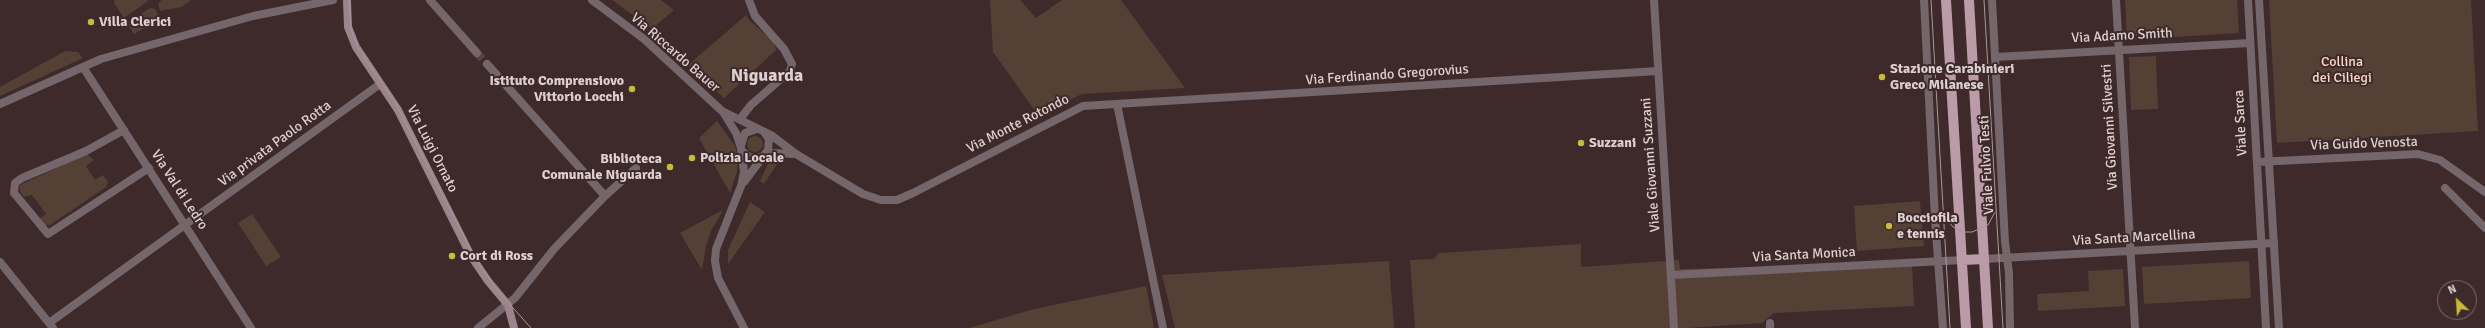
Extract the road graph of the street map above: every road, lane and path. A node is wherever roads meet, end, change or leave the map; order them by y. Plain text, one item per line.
1 (333, 0) edge
2 (347, 0) edge
3 (430, 0) edge
4 (592, 0) edge
5 (749, 0) edge
6 (1654, 0) edge
7 (1924, 0) edge
8 (1946, 0) edge
9 (1969, 0) edge
10 (1992, 0) edge
11 (2116, 0) edge
12 (2248, 0) edge
13 (2259, 0) edge
14 (2250, 42) junction
15 (2119, 50) junction
16 (477, 53) tunnel mouth
17 (1996, 57) junction
18 (487, 64) tunnel mouth
19 (83, 67) junction
20 (1658, 71) junction
21 (380, 84) junction
22 (0, 104) edge
23 (1117, 104) junction
24 (722, 111) junction
25 (740, 120) junction
26 (124, 130) junction
27 (761, 131) junction
28 (741, 147) junction
29 (796, 154) junction
30 (763, 156) junction
31 (2269, 161) junction
32 (2256, 162) junction
33 (149, 168) junction
34 (636, 168) dead end
35 (741, 186) junction
36 (2446, 188) dead end
37 (2485, 192) edge
38 (605, 196) junction
39 (185, 224) junction
40 (2485, 228) edge
41 (2274, 243) junction
42 (2261, 244) junction
43 (2130, 252) junction
44 (2007, 258) junction
45 (1984, 259) junction
46 (1963, 260) junction
47 (0, 262) edge
48 (1938, 262) junction
49 (1671, 275) junction
50 (508, 305) junction
51 (51, 326) edge
52 (252, 328) edge
53 (478, 328) edge
54 (514, 328) edge
55 (744, 328) edge
56 (1163, 328) edge
57 (1674, 328) edge
58 (1943, 328) edge
59 (1966, 328) edge
60 (1988, 328) edge
61 (2010, 328) edge
62 (2135, 328) edge
63 (2266, 328) edge
64 (2279, 328) edge

1 - 19 street
2 - 21 main road, Via Luigi Ornato
3 - 16 street
4 - 24 street, Via Riccardo Bauer
5 - 25 street
6 - 20 street, Viale Giovanni Suzzani
7 - 48 street
8 - 46 main road
9 - 45 main road, Viale Fulvio Testi
10 - 17 street, Viale Fulvio Testi
11 - 15 street, Via Giovanni Silvestri
12 - 14 street, Viale Sarca
13 - 31 street, Viale Sarca
14 - 15 street, Via Adamo Smith
14 - 32 street, Viale Sarca
15 - 17 street, Via Adamo Smith
15 - 43 street, Via Giovanni Silvestri
17 - 44 street, Viale Fulvio Testi
18 - 38 street
19 - 22 street
19 - 26 street, Via Val di Ledro
20 - 23 street, Via Ferdinando Gregorovius
20 - 49 street, Viale Giovanni Suzzani
21 - 39 street, Via privata Paolo Rotta
21 - 50 main road, Via Luigi Ornato
23 - 29 street, Via Monte Rotondo
23 - 56 street
24 - 25 street, Via Monte Rotondo
24 - 28 street
25 - 27 street, Via Monte Rotondo
26 - 33 street, Via Val di Ledro
26 - 33 street
27 - 28 street
27 - 29 street, Via Monte Rotondo
27 - 30 street
28 - 30 street, Via Monte Rotondo
28 - 35 street
29 - 30 street, Via Monte Rotondo
30 - 35 street
31 - 32 street, Via Guido Venosta
31 - 37 street, Via Guido Venosta
31 - 41 street, Viale Sarca
32 - 42 street, Viale Sarca
33 - 39 street, Via Val di Ledro
34 - 38 street
35 - 55 street
36 - 40 street
38 - 50 street
39 - 51 street, Via privata Paolo Rotta
39 - 52 street, Via Val di Ledro
41 - 42 street
41 - 64 street, Viale Sarca
42 - 43 street, Via Santa Marcellina
42 - 63 street, Viale Sarca
43 - 44 street, Via Santa Marcellina
43 - 62 street, Via Giovanni Silvestri
44 - 45 street, Via Santa Marcellina
44 - 61 street, Viale Fulvio Testi
45 - 46 main road
45 - 60 main road, Viale Fulvio Testi
46 - 48 street, Via Santa Monica
46 - 59 main road
47 - 51 street
48 - 49 street, Via Santa Monica
48 - 58 street
49 - 57 street, Viale Giovanni Suzzani
50 - 53 street
50 - 54 main road

